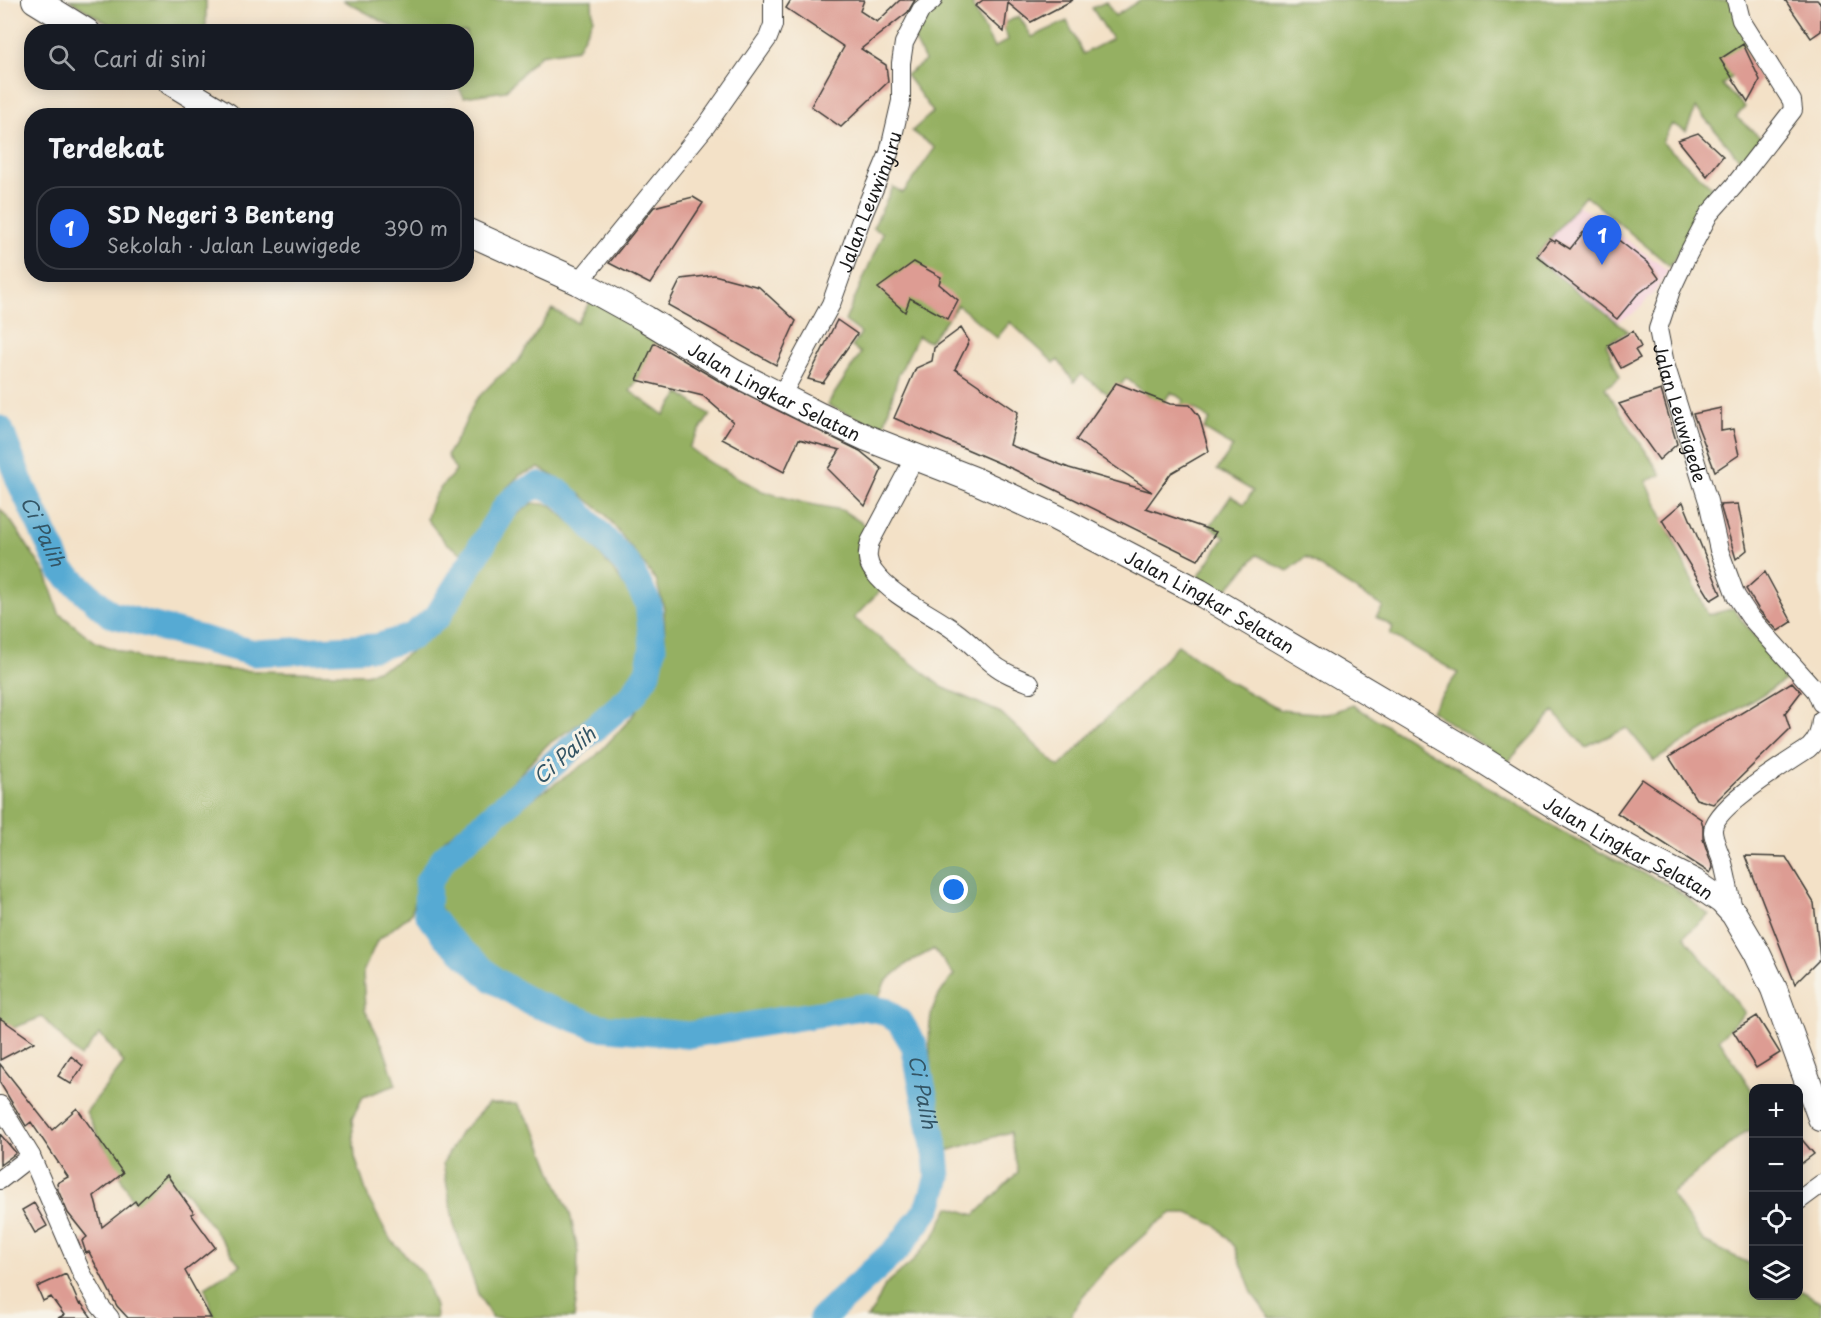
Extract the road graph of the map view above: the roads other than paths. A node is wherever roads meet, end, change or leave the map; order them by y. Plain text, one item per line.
1 (35, 0) edge
2 (773, 0) edge
3 (933, 0) edge
4 (1736, 0) edge
5 (74, 24) edge
6 (184, 90) edge
7 (214, 108) edge
8 (474, 235) edge
9 (579, 282) junction
10 (781, 396) junction
11 (915, 457) junction
12 (1030, 683) dead end
13 (1821, 702) edge
14 (1821, 720) edge
15 (1734, 914) junction
16 (0, 1105) edge
17 (1821, 1118) edge
18 (31, 1156) junction
19 (0, 1180) edge
20 (1821, 1184) edge
21 (1803, 1197) edge
22 (110, 1318) edge

1 - 5 street
2 - 9 street
3 - 10 street, Jalan Leuwinyiru
4 - 13 street, Jalan Leuwigede
6 - 7 street
8 - 9 street, Jalan Lingkar Selatan
9 - 10 street, Jalan Lingkar Selatan
10 - 11 street, Jalan Lingkar Selatan
11 - 12 street
11 - 15 street, Jalan Lingkar Selatan
14 - 15 street
15 - 17 street, Jalan Lingkar Selatan
16 - 18 street
18 - 19 street
18 - 22 street
20 - 21 street

